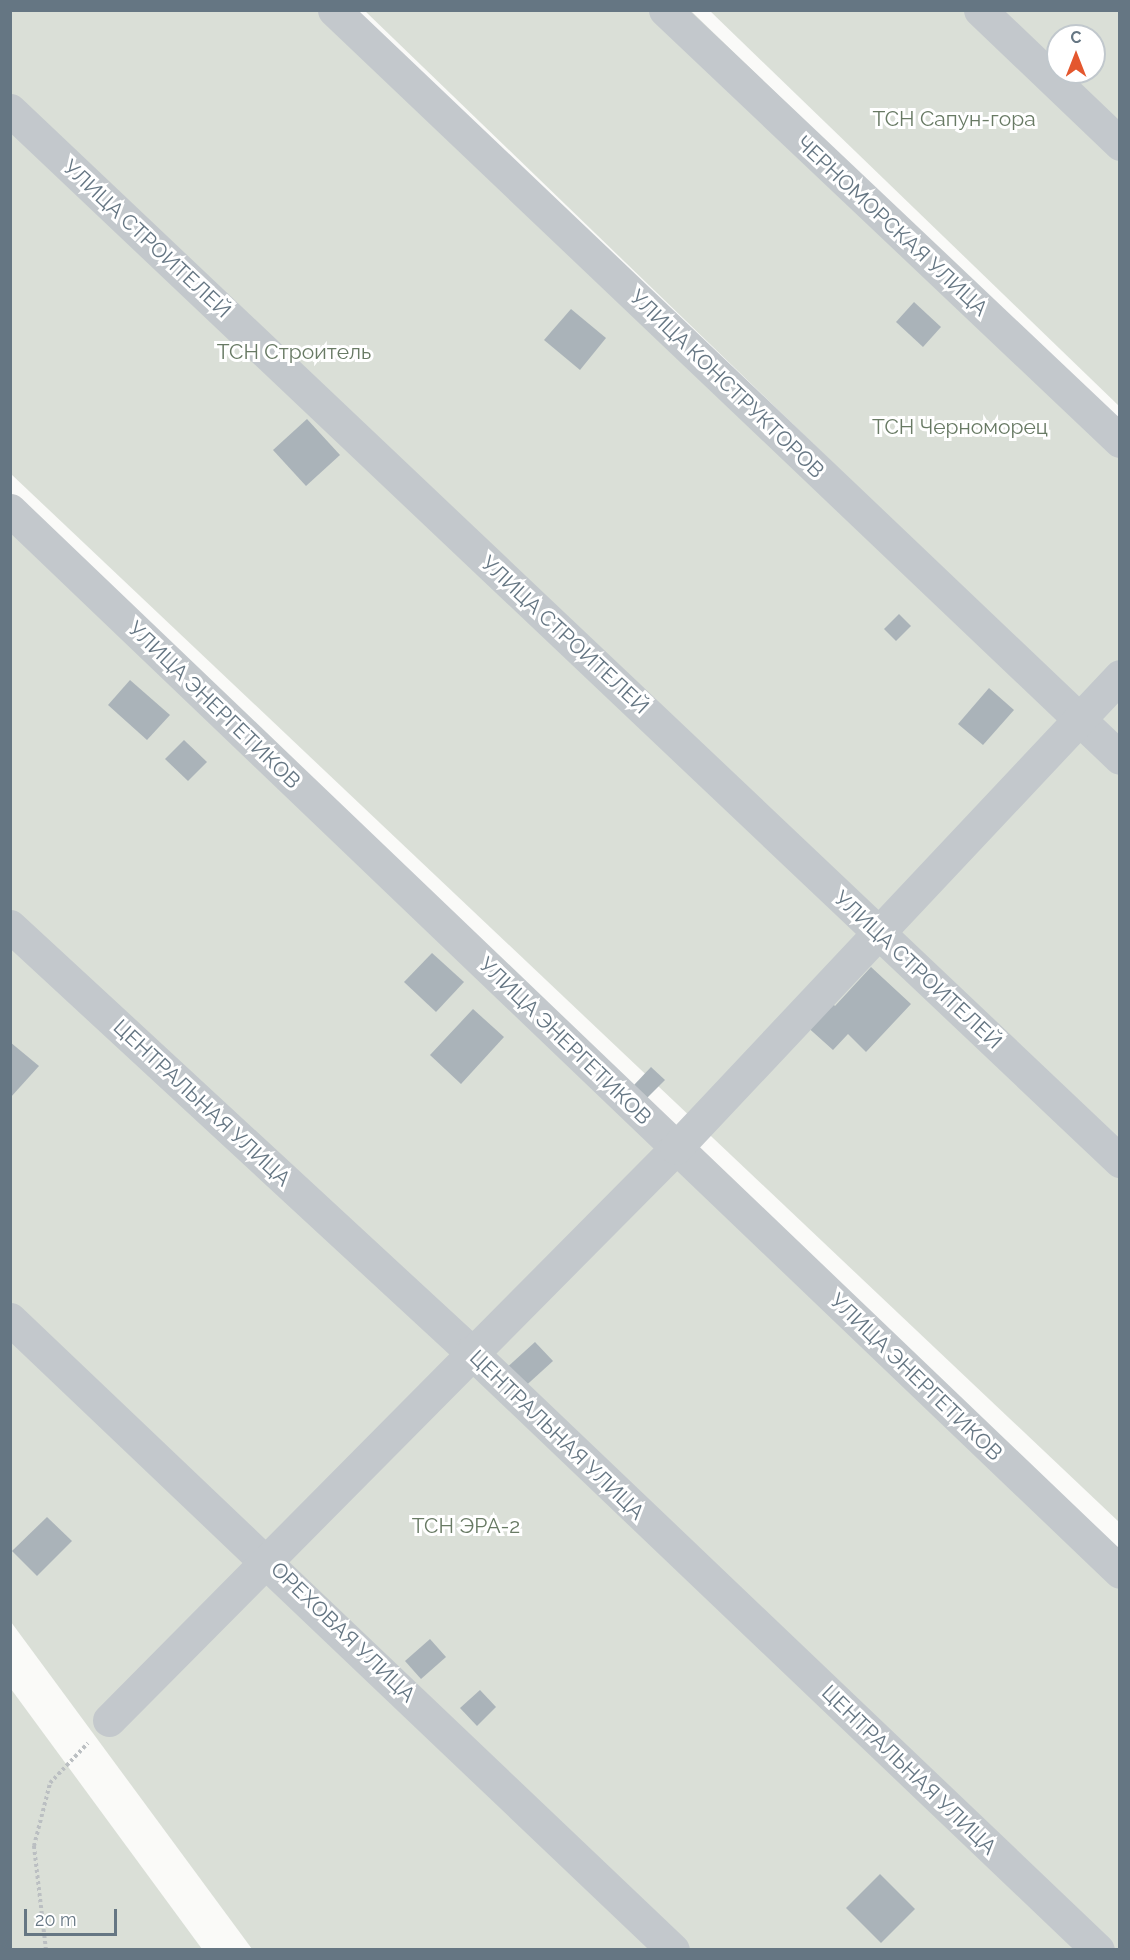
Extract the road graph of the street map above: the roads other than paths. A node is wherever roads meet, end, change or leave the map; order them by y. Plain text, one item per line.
1 (334, 10) edge
2 (666, 10) edge
3 (980, 10) edge
4 (10, 110) edge
5 (1119, 144) edge
6 (1119, 441) edge
7 (10, 510) edge
8 (1119, 676) edge
9 (1080, 719) junction
10 (1119, 758) edge
11 (10, 926) edge
12 (878, 932) junction
13 (676, 1148) junction
14 (1119, 1161) edge
15 (10, 1319) edge
16 (471, 1352) junction
17 (270, 1562) junction
18 (1119, 1572) edge
19 (109, 1720) road end
20 (673, 1950) edge
21 (1098, 1950) edge

1 - 9 lane, УЛИЦА КОНСТРУКТОРОВ
2 - 6 lane, ЧЕРНОМОРСКАЯ УЛИЦА
3 - 5 lane
4 - 12 lane, УЛИЦА СТРОИТЕЛЕЙ
7 - 13 lane, УЛИЦА ЭНЕРГЕТИКОВ
8 - 9 lane
9 - 10 lane, УЛИЦА КОНСТРУКТОРОВ
9 - 12 lane
11 - 16 lane, ЦЕНТРАЛЬНАЯ УЛИЦА
12 - 13 lane
12 - 14 lane, УЛИЦА СТРОИТЕЛЕЙ
13 - 16 lane
13 - 18 lane, УЛИЦА ЭНЕРГЕТИКОВ
15 - 17 lane, ОРЕХОВАЯ УЛИЦА
16 - 17 lane
16 - 21 lane, ЦЕНТРАЛЬНАЯ УЛИЦА
17 - 19 lane
17 - 20 lane, ОРЕХОВАЯ УЛИЦА

